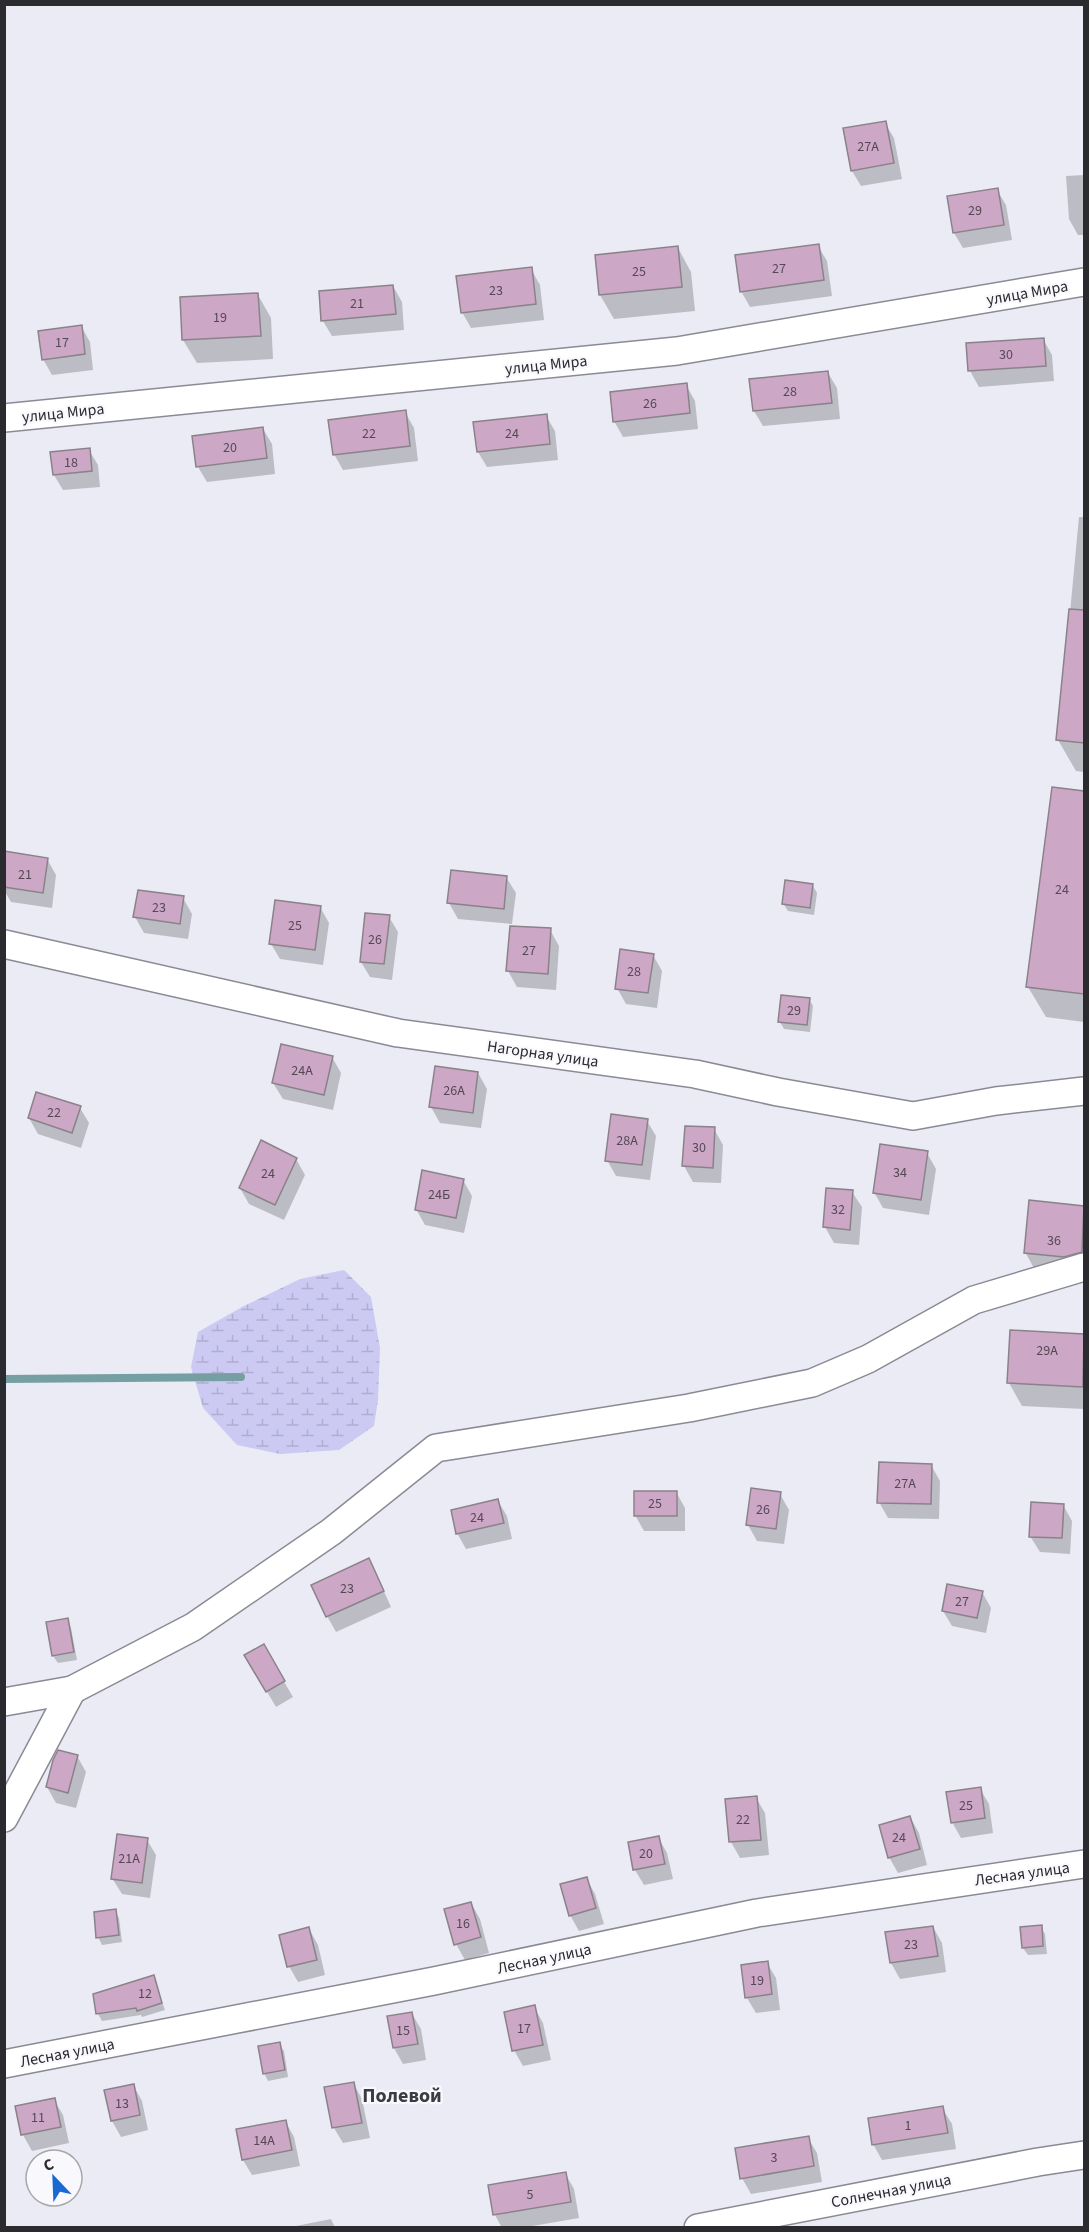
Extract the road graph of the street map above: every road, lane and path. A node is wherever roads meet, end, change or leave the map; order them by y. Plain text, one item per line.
1 (1084, 282) edge
2 (4, 418) edge
3 (4, 944) edge
4 (1084, 1090) edge
5 (1084, 1267) edge
6 (72, 1690) junction
7 (4, 1702) edge
8 (4, 1818) edge
9 (1084, 1864) edge
10 (4, 2064) edge
11 (1084, 2155) edge
12 (698, 2228) edge

1 - 2 street, улица Мира
3 - 4 street, Нагорная улица
5 - 6 street
6 - 7 street
6 - 8 street
9 - 10 street, Лесная улица
11 - 12 street, Солнечная улица

